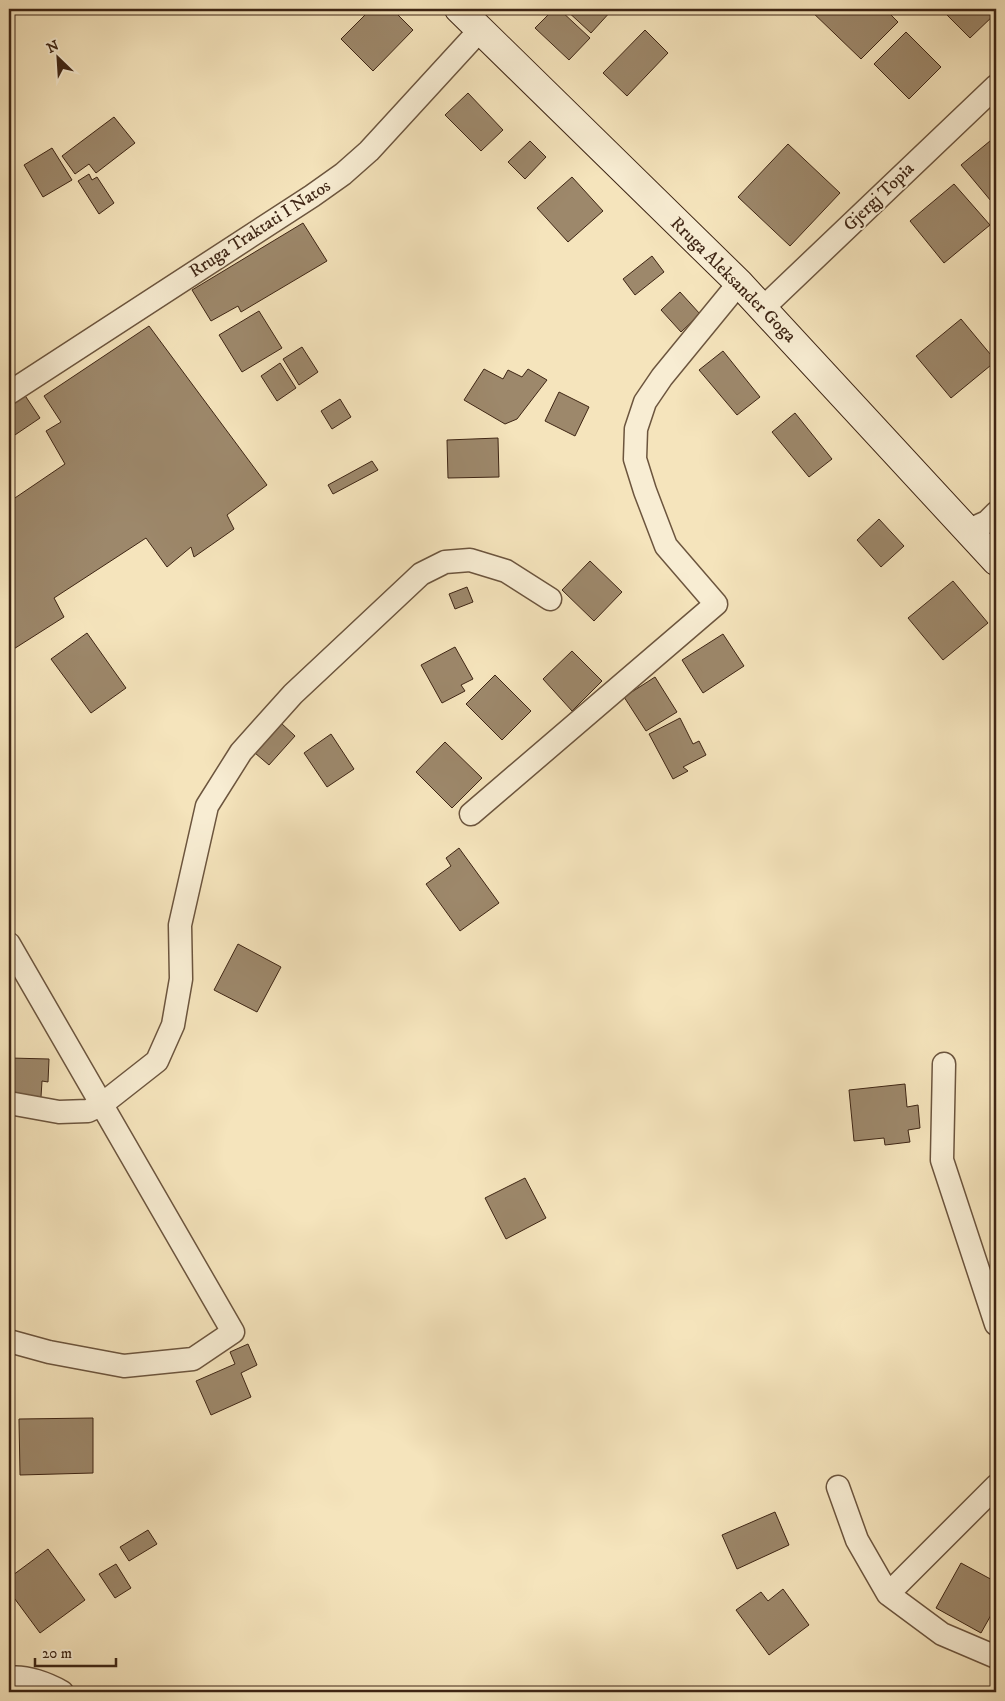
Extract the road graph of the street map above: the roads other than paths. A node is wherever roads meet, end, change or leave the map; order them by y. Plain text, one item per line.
1 (458, 9) edge
2 (480, 30) junction
3 (996, 86) edge
4 (739, 283) junction
5 (763, 308) junction
6 (9, 393) edge
7 (996, 513) edge
8 (969, 530) junction
9 (996, 561) edge
10 (550, 599) dead end
11 (471, 814) dead end
12 (9, 944) edge
13 (944, 1064) dead end
14 (9, 1103) edge
15 (101, 1105) junction
16 (996, 1324) edge
17 (9, 1341) edge
18 (996, 1486) edge
19 (838, 1487) dead end
20 (888, 1594) junction
21 (996, 1658) edge
22 (9, 1678) edge
23 (62, 1692) edge

1 - 2 main road, Rruga Aleksander Goga
2 - 4 main road, Rruga Aleksander Goga
2 - 6 street, Rruga Traktati I Natos
3 - 5 street, Gjergj Topia
4 - 5 main road, Rruga Aleksander Goga
4 - 11 street
5 - 8 main road, Rruga Aleksander Goga
7 - 8 street
8 - 9 main road, Rruga Aleksander Goga
10 - 15 street
12 - 15 street
13 - 16 street
14 - 15 street
15 - 17 street
18 - 20 street
19 - 20 street
20 - 21 street
22 - 23 street

